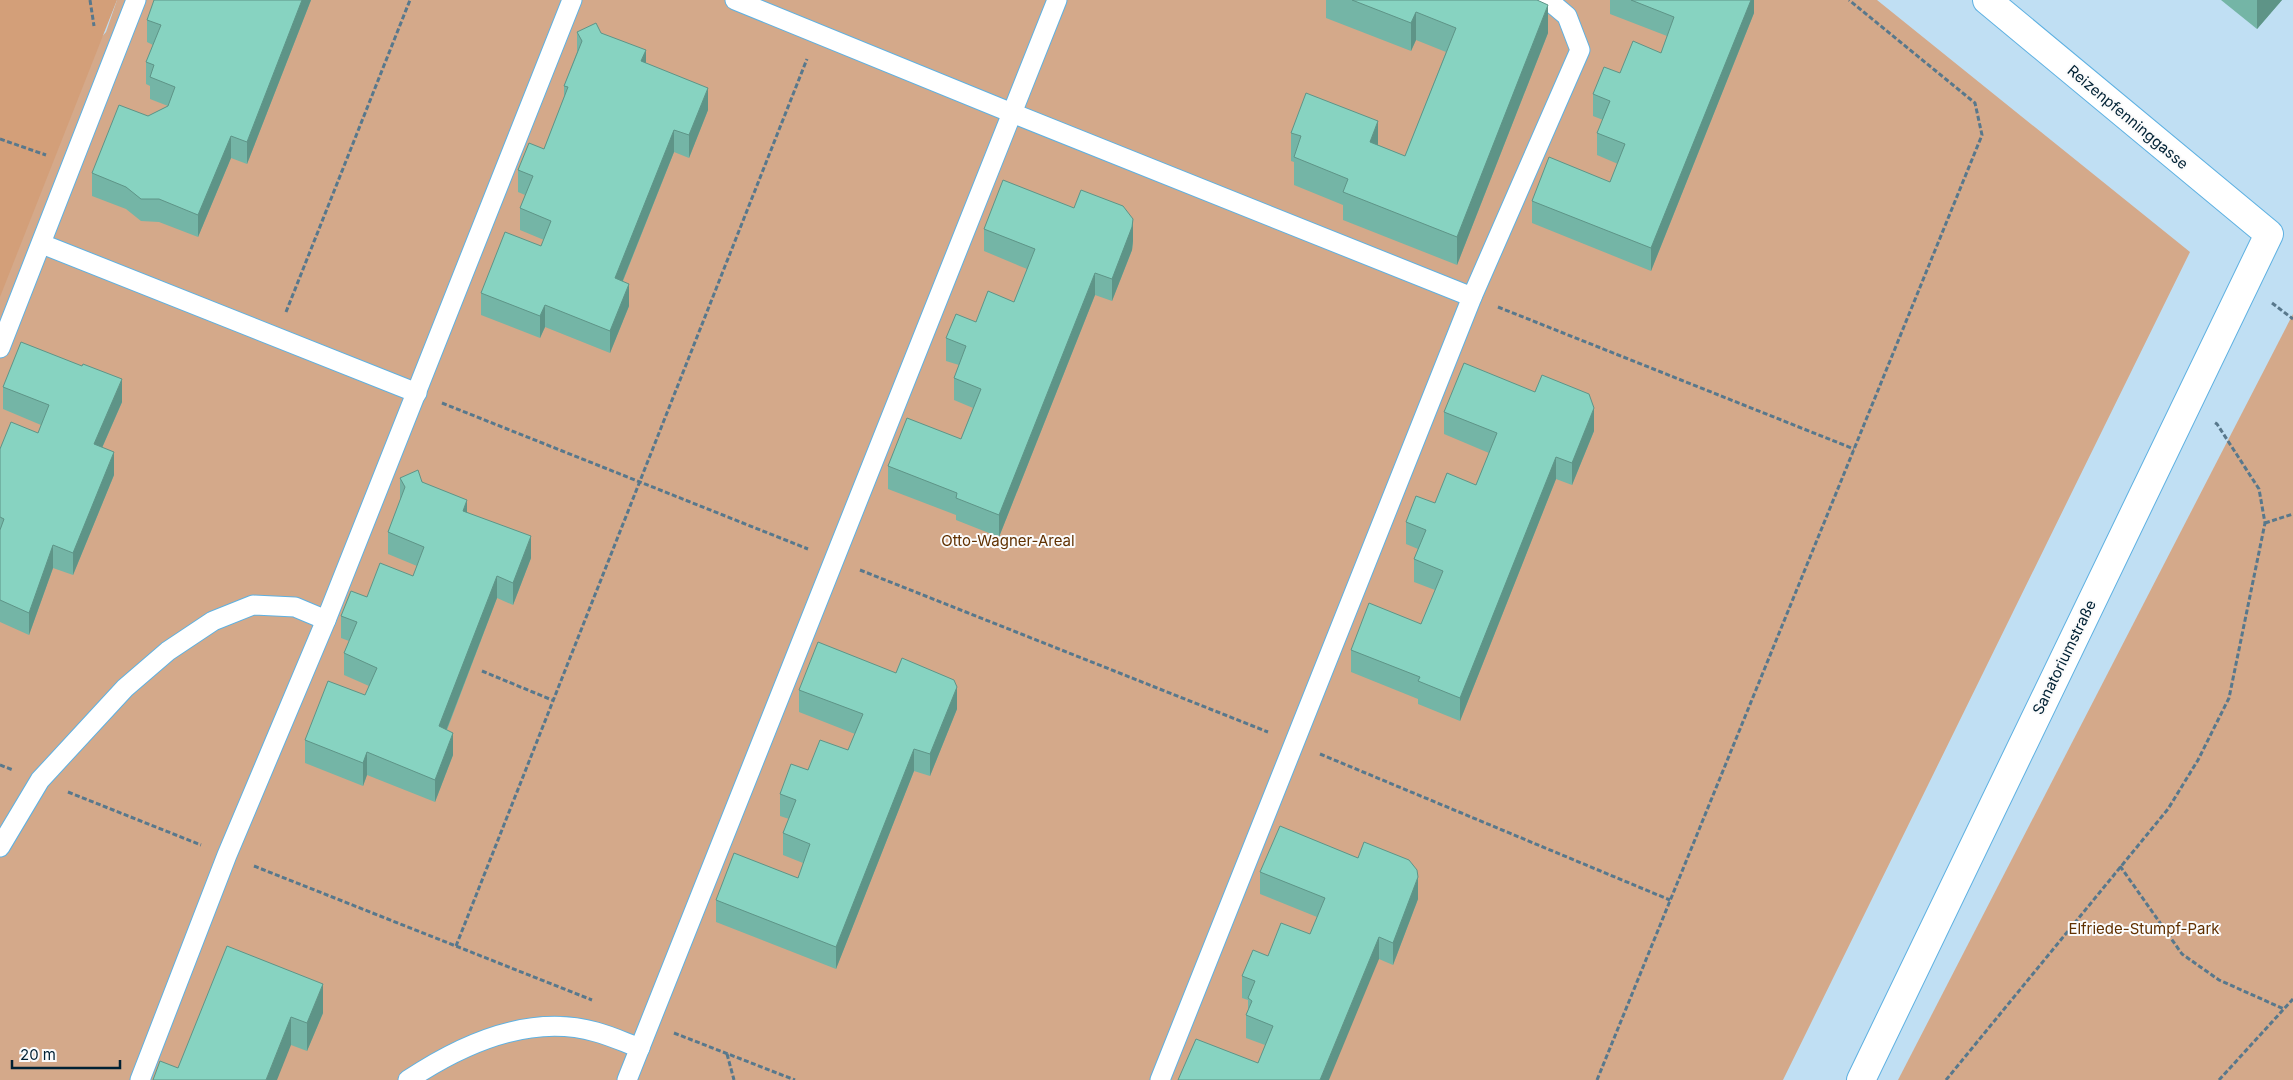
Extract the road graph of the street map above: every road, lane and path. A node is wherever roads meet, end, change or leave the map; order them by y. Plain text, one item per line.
1 (136, 0) edge
2 (410, 0) edge
3 (572, 0) edge
4 (735, 0) edge
5 (1057, 0) edge
6 (1548, 0) edge
7 (1849, 0) edge
8 (1987, 0) edge
9 (817, 34) junction
10 (1012, 113) junction
11 (0, 139) edge
12 (72, 165) junction
13 (2269, 234) joint
14 (42, 244) junction
15 (1472, 296) junction
16 (276, 338) junction
17 (0, 348) edge
18 (417, 393) junction
19 (2184, 409) junction
20 (1854, 449) junction
21 (640, 482) junction
22 (2293, 514) edge
23 (2265, 523) junction
24 (833, 559) junction
25 (326, 620) junction
26 (482, 670) dead end
27 (552, 700) junction
28 (1295, 743) junction
29 (0, 764) edge
30 (40, 780) junction
31 (0, 847) edge
32 (227, 855) junction
33 (2120, 866) junction
34 (1670, 900) junction
35 (456, 946) junction
36 (2293, 999) edge
37 (595, 1001) dead end
38 (2284, 1009) junction
39 (650, 1024) junction
40 (640, 1048) junction
41 (727, 1053) junction
42 (140, 1080) edge
43 (408, 1080) edge
44 (627, 1080) edge
45 (734, 1080) edge
46 (795, 1080) edge
47 (1160, 1080) edge
48 (1597, 1080) edge
49 (1861, 1080) edge
50 (1946, 1080) edge
51 (2219, 1080) edge

1 - 12 lane
2 - 16 path
3 - 18 lane
4 - 9 lane
5 - 10 lane
6 - 15 lane
7 - 20 path
8 - 13 street, Reizenpfenninggasse
9 - 10 lane
9 - 21 path
10 - 15 lane
10 - 24 lane
11 - 12 path
12 - 14 lane
13 - 19 street, Sanatoriumstraße
14 - 16 lane
14 - 17 lane
15 - 20 path
15 - 28 lane
16 - 18 lane
18 - 21 path
18 - 25 lane
19 - 23 path
19 - 49 street, Sanatoriumstraße
20 - 34 path
21 - 24 path
21 - 27 path
22 - 23 path
23 - 33 path
24 - 28 path
24 - 39 lane
25 - 30 lane
25 - 32 lane
26 - 27 path
27 - 35 path
28 - 34 path
28 - 47 lane
29 - 30 path
30 - 31 lane
30 - 32 path
32 - 35 path
32 - 42 lane
33 - 38 path
33 - 50 path
34 - 48 path
35 - 37 path
36 - 38 path
38 - 51 path
39 - 40 lane
39 - 41 path
40 - 43 lane
40 - 44 lane
41 - 45 path
41 - 46 path

